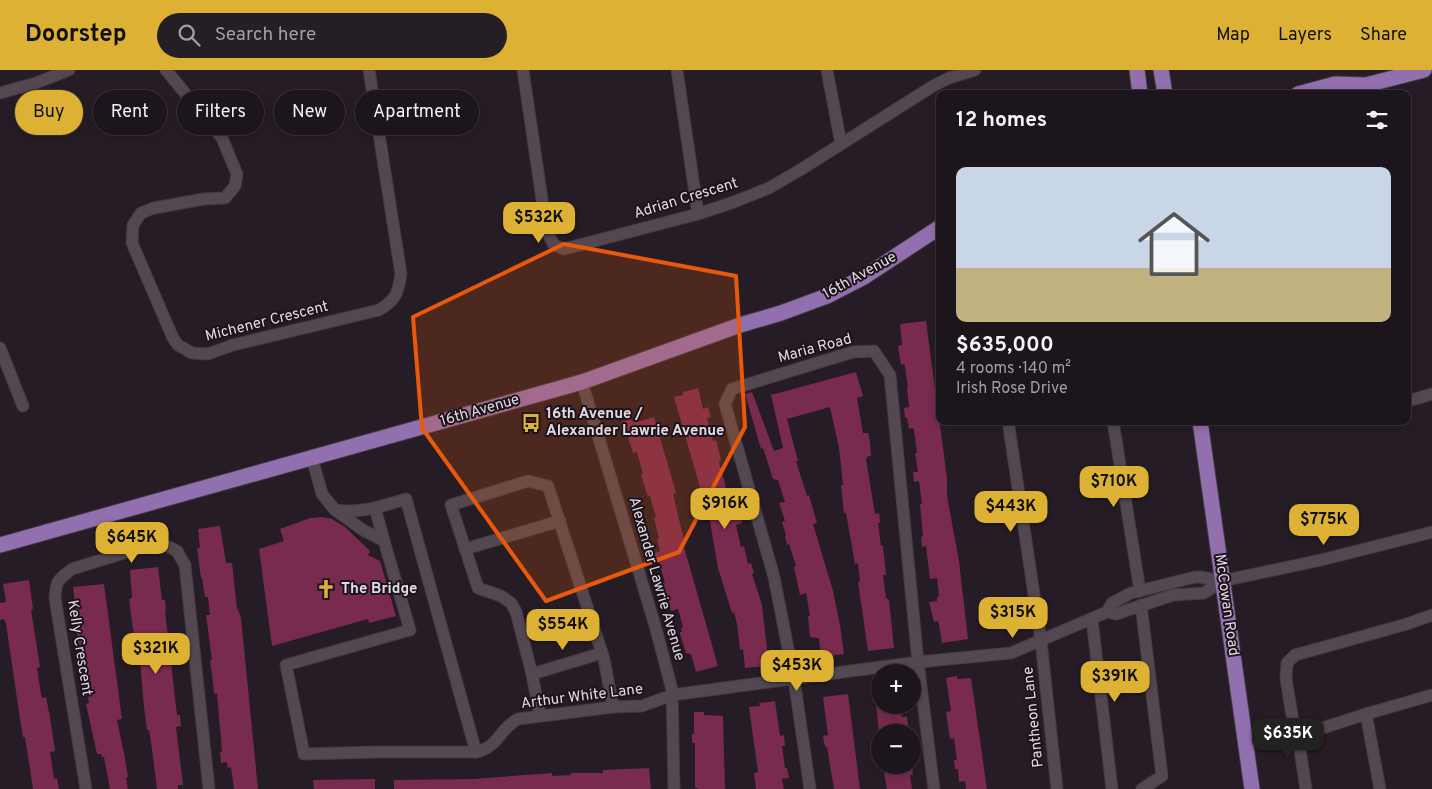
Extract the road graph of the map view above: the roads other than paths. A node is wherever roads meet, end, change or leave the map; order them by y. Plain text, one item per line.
1 (69, 70) edge
2 (166, 70) edge
3 (369, 70) edge
4 (522, 70) edge
5 (677, 70) edge
6 (827, 70) edge
7 (975, 70) edge
8 (1137, 70) edge
9 (1161, 70) edge
10 (1424, 70) edge
11 (1360, 89) edge
12 (1140, 90) edge
13 (1165, 90) edge
14 (1313, 90) edge
15 (0, 93) edge
16 (841, 144) junction
17 (698, 214) junction
18 (936, 230) edge
19 (0, 348) edge
20 (582, 382) junction
21 (1432, 394) edge
22 (1411, 400) edge
23 (23, 406) dead end
24 (1009, 425) edge
25 (1114, 425) edge
26 (1201, 425) edge
27 (312, 458) junction
28 (375, 508) junction
29 (335, 510) junction
30 (560, 521) junction
31 (1432, 532) edge
32 (384, 541) junction
33 (0, 545) edge
34 (465, 549) junction
35 (1222, 581) junction
36 (1140, 591) junction
37 (1141, 605) junction
38 (1107, 612) junction
39 (1432, 615) edge
40 (1092, 619) junction
41 (1041, 642) junction
42 (602, 653) junction
43 (918, 662) junction
44 (532, 674) junction
45 (794, 679) junction
46 (672, 695) junction
47 (1432, 695) edge
48 (613, 707) junction
49 (1366, 714) junction
50 (540, 716) junction
51 (1304, 737) junction
52 (476, 752) junction
53 (86, 789) edge
54 (209, 789) edge
55 (674, 789) edge
56 (810, 789) edge
57 (934, 789) edge
58 (1057, 789) edge
59 (1112, 789) edge
60 (1142, 789) edge
61 (1252, 789) edge
62 (1306, 789) edge
63 (1380, 789) edge

1 - 15 street
2 - 3 street, Michener Crescent
4 - 17 street, Adrian Crescent
5 - 17 street
6 - 16 street
7 - 16 street, Adrian Crescent
8 - 12 main road
9 - 13 main road
10 - 11 main road
11 - 14 main road
16 - 17 street, Adrian Crescent
18 - 20 main road, 16th Avenue
19 - 23 street
20 - 27 main road, 16th Avenue
20 - 46 street, Alexander Lawrie Avenue
21 - 22 street
24 - 41 street, Pantheon Lane
25 - 36 street
26 - 35 main road, McCowan Road
27 - 29 street
27 - 33 main road, 16th Avenue
28 - 29 street
28 - 32 street
28 - 52 street
29 - 32 street
30 - 34 street
30 - 34 street
30 - 42 street
31 - 35 street
32 - 52 street
34 - 44 street
35 - 36 street
35 - 37 street
35 - 61 main road, McCowan Road
36 - 38 street
37 - 38 street
37 - 60 street
38 - 40 street, Arthur White Lane
39 - 51 street
40 - 41 street, Arthur White Lane
40 - 59 street
41 - 43 street, Arthur White Lane
41 - 58 street, Pantheon Lane
42 - 44 street
42 - 48 street
43 - 45 street, Arthur White Lane
43 - 45 street, Maria Road
43 - 57 street, Maria Road
44 - 50 street
45 - 46 street, Arthur White Lane
45 - 56 street, Maria Road
46 - 48 street, Arthur White Lane
46 - 55 street, Alexander Lawrie Avenue
47 - 49 street
48 - 50 street, Arthur White Lane
49 - 51 street
49 - 63 street
50 - 52 street, Arthur White Lane
51 - 62 street
53 - 54 street, Kelly Crescent

